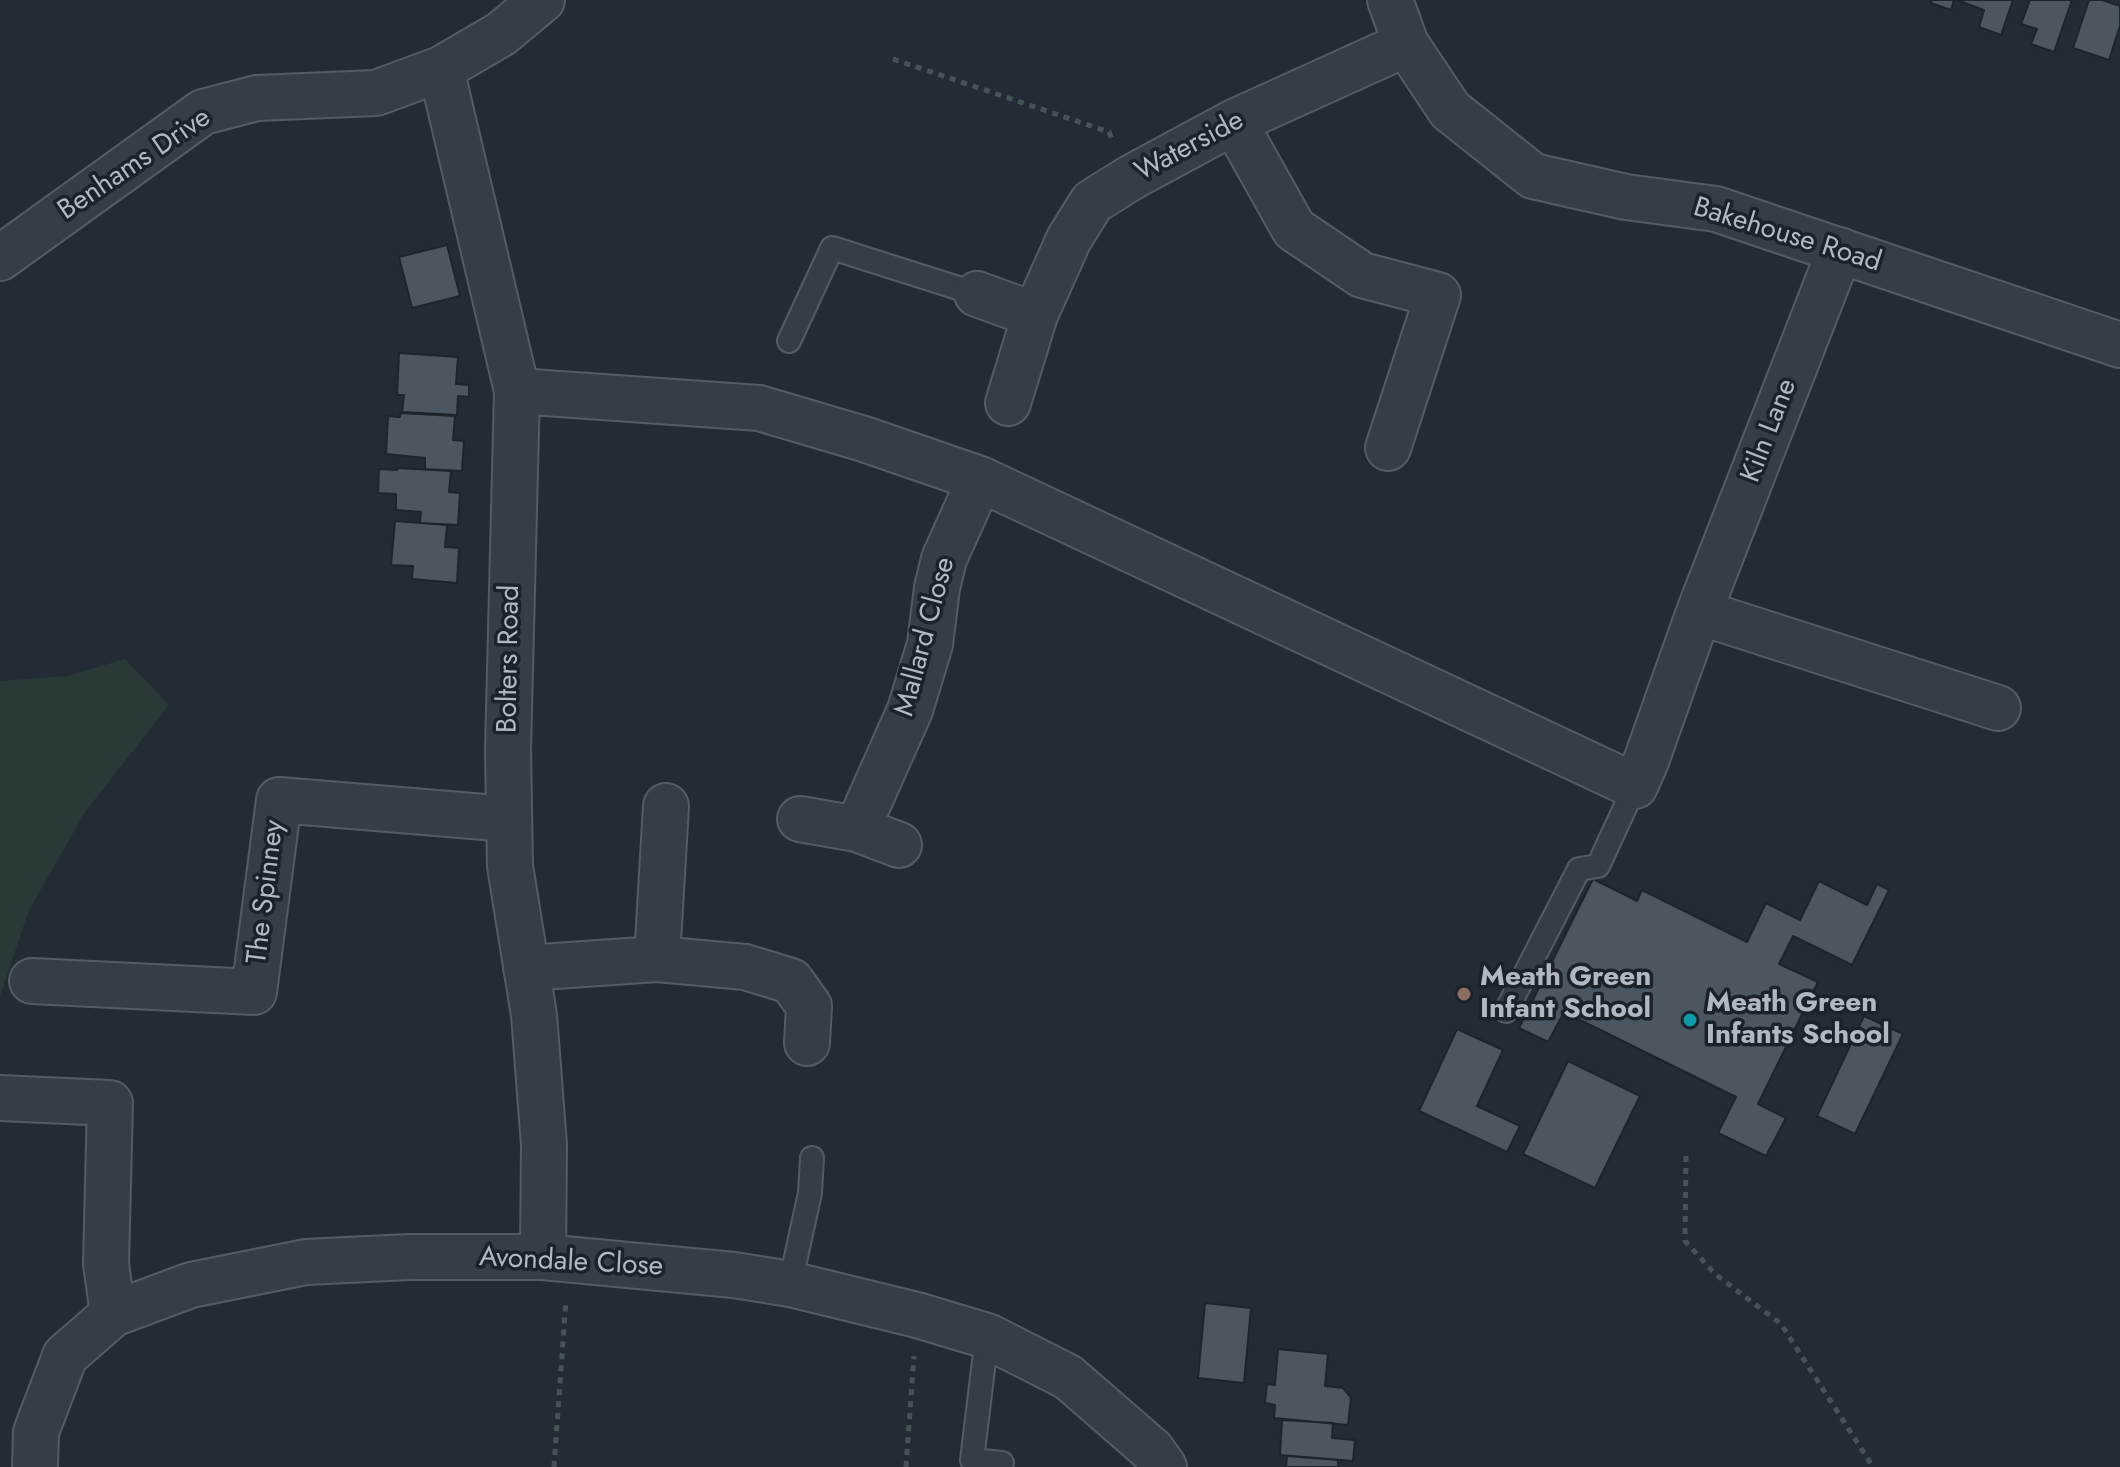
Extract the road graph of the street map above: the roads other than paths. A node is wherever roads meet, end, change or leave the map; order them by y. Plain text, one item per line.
1 (542, 0) edge
2 (1390, 0) edge
3 (1406, 44) junction
4 (441, 69) junction
5 (1234, 122) junction
6 (1840, 250) junction
7 (0, 258) edge
8 (977, 294) joint
9 (1035, 315) junction
10 (789, 341) dead end
11 (2120, 345) edge
12 (517, 391) junction
13 (1008, 403) dead end
14 (1388, 448) dead end
15 (980, 479) junction
16 (1699, 612) junction
17 (1998, 708) dead end
18 (1640, 774) junction
19 (666, 806) dead end
20 (509, 819) junction
21 (800, 819) dead end
22 (857, 829) junction
23 (899, 845) dead end
24 (657, 959) junction
25 (526, 968) junction
26 (32, 981) dead end
27 (1506, 1011) dead end
28 (807, 1043) dead end
29 (0, 1098) edge
30 (812, 1158) dead end
31 (556, 1258) junction
32 (790, 1284) junction
33 (113, 1314) junction
34 (987, 1336) junction
35 (1002, 1463) dead end
36 (35, 1467) edge
37 (1164, 1467) edge

1 - 4 street, Benhams Drive
2 - 3 street, Bakehouse Road
3 - 5 street, Waterside
3 - 6 street, Bakehouse Road
4 - 7 street, Benhams Drive
4 - 12 street, Bolters Road
5 - 9 street, Waterside
5 - 14 street
6 - 11 street, Bakehouse Road
6 - 16 street, Kiln Lane
8 - 9 street
8 - 10 lane
9 - 13 street, Waterside
12 - 15 street
12 - 20 street, Bolters Road
15 - 18 street
15 - 22 street, Mallard Close
16 - 17 street
16 - 18 street, Kiln Lane
18 - 27 lane
19 - 24 street
20 - 25 street, Bolters Road
20 - 26 street, The Spinney
21 - 22 street
22 - 23 street
24 - 25 street
24 - 28 street
25 - 31 street, Bolters Road
29 - 33 street
30 - 32 lane
31 - 32 street, Avondale Close
31 - 33 street, Avondale Close
32 - 34 street, Avondale Close
33 - 36 street, Avondale Close
34 - 35 lane
34 - 37 street, Avondale Close

